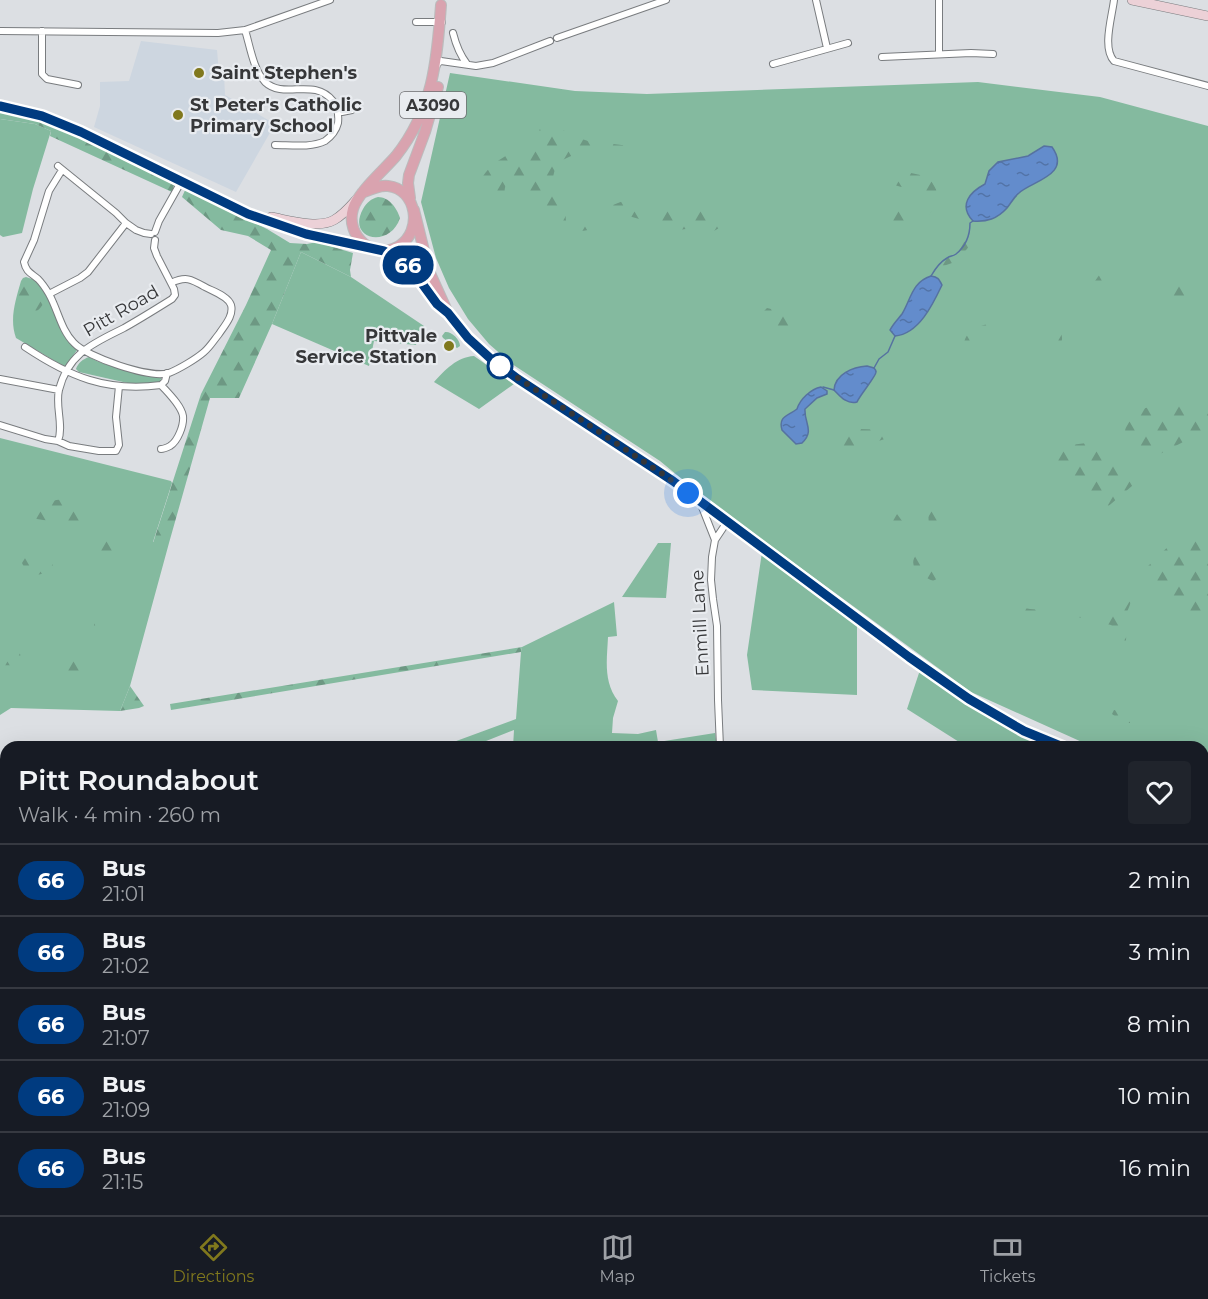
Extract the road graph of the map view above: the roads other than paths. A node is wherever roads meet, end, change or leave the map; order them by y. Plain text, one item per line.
1 (330, 0) edge
2 (666, 0) edge
3 (816, 0) edge
4 (939, 0) edge
5 (1114, 0) edge
6 (1132, 0) edge
7 (440, 2) edge
8 (1208, 16) edge
9 (416, 22) dead end
10 (441, 22) junction
11 (245, 30) junction
12 (0, 31) edge
13 (42, 31) junction
14 (453, 33) dead end
15 (557, 38) dead end
16 (550, 41) dead end
17 (848, 43) dead end
18 (827, 48) junction
19 (939, 54) junction
20 (993, 54) dead end
21 (882, 57) dead end
22 (441, 61) junction
23 (773, 64) dead end
24 (468, 65) junction
25 (433, 80) junction
26 (78, 85) dead end
27 (1208, 86) edge
28 (358, 105) dead end
29 (0, 106) edge
30 (338, 111) junction
31 (275, 145) dead end
32 (181, 182) junction
33 (360, 196) junction
34 (412, 205) junction
35 (234, 206) junction
36 (126, 223) junction
37 (154, 235) junction
38 (367, 247) junction
39 (384, 251) junction
40 (171, 283) junction
41 (49, 294) junction
42 (448, 313) junction
43 (25, 347) dead end
44 (82, 350) junction
45 (66, 371) junction
46 (167, 373) junction
47 (0, 379) edge
48 (161, 385) junction
49 (119, 386) junction
50 (59, 390) junction
51 (0, 425) edge
52 (58, 441) junction
53 (161, 449) dead end
54 (700, 501) junction
55 (727, 522) junction
56 (715, 540) junction
57 (720, 741) edge
58 (1048, 741) edge

1 - 11 street
2 - 15 street
3 - 18 street
4 - 19 street
5 - 27 street
6 - 8 main road
7 - 10 main road, A3090
9 - 10 street
10 - 22 main road, A3090
10 - 25 main road, A3090
11 - 13 street
11 - 30 street
12 - 13 street
13 - 26 street
14 - 24 street
16 - 24 street
17 - 18 street
18 - 23 street
19 - 20 street
19 - 21 street
22 - 24 street
22 - 25 street
22 - 34 main road, A3090
25 - 33 main road, A3090
28 - 30 street
29 - 32 main road
30 - 31 street
32 - 35 main road
32 - 37 street
33 - 34 main road
33 - 35 main road
33 - 38 main road
34 - 39 main road
34 - 42 main road, A3090
35 - 38 main road
36 - 37 street
36 - 41 street
36 - 41 street
37 - 40 street, Pitt Road
38 - 39 main road
39 - 42 main road, A3090
40 - 44 street, Pitt Road
40 - 46 street
41 - 44 street
42 - 54 main road, A3090
43 - 45 street
44 - 45 street, Pitt Road
44 - 46 street
45 - 49 street
45 - 50 street, Pitt Road
46 - 48 street
47 - 50 street
48 - 49 street
48 - 53 street
49 - 52 street
50 - 52 street, Pitt Road
51 - 52 street
54 - 55 main road, A3090
54 - 56 street, Enmill Lane
55 - 56 street
55 - 58 main road, A3090
56 - 57 street, Enmill Lane

